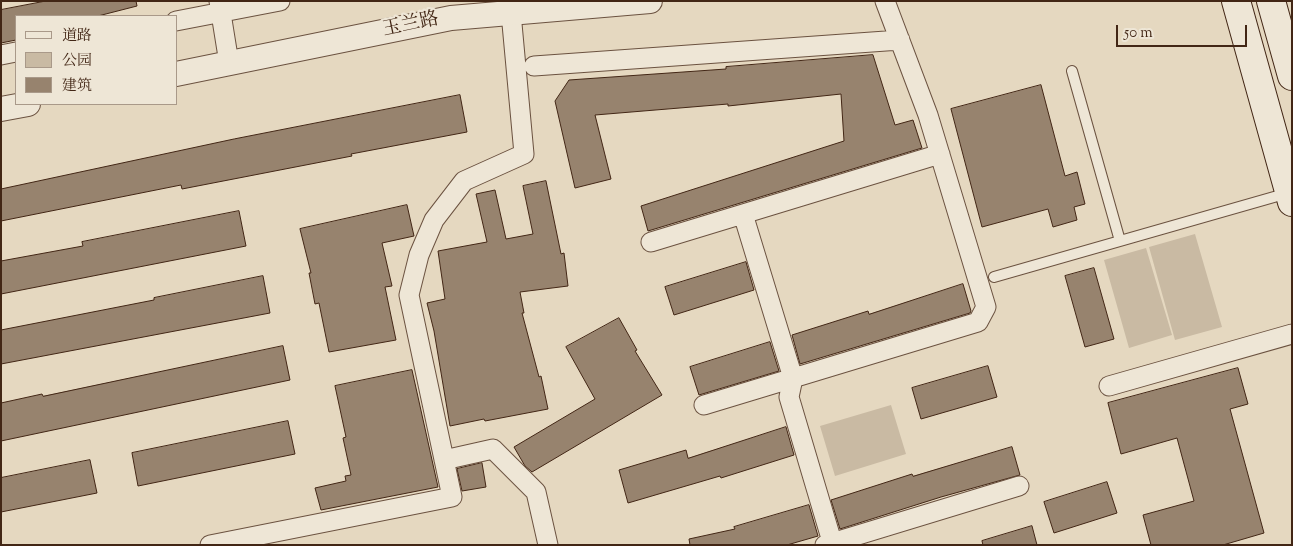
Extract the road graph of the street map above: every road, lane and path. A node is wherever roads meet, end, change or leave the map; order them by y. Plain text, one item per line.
1 (280, 1) edge
2 (650, 1) edge
3 (885, 1) edge
4 (1236, 1) edge
5 (1271, 1) edge
6 (220, 7) edge
7 (511, 13) junction
8 (178, 20) edge
9 (900, 40) junction
10 (15, 52) edge
11 (1, 55) edge
12 (229, 63) junction
13 (534, 66) dead end
14 (1072, 71) dead end
15 (178, 74) edge
16 (1292, 76) edge
17 (23, 105) edge
18 (1, 109) edge
19 (940, 154) junction
20 (1290, 198) edge
21 (743, 214) junction
22 (1120, 241) junction
23 (651, 242) dead end
24 (994, 278) dead end
25 (1292, 334) edge
26 (793, 378) junction
27 (1109, 386) dead end
28 (704, 405) dead end
29 (444, 460) junction
30 (1019, 486) dead end
31 (830, 544) edge
32 (210, 545) edge
33 (548, 545) edge

1 - 6 street
2 - 7 street, 玉兰路
3 - 9 street
4 - 20 main road
5 - 16 main road
6 - 8 street
6 - 12 street
7 - 12 street, 玉兰路
7 - 29 street
9 - 13 street
9 - 19 street
10 - 11 street
12 - 15 street, 玉兰路
14 - 22 lane
17 - 18 street
19 - 21 street
19 - 26 street
20 - 22 lane
21 - 23 street
21 - 26 street
22 - 24 lane
25 - 27 street
26 - 28 street
26 - 31 street
29 - 32 street
29 - 33 street
30 - 31 street

